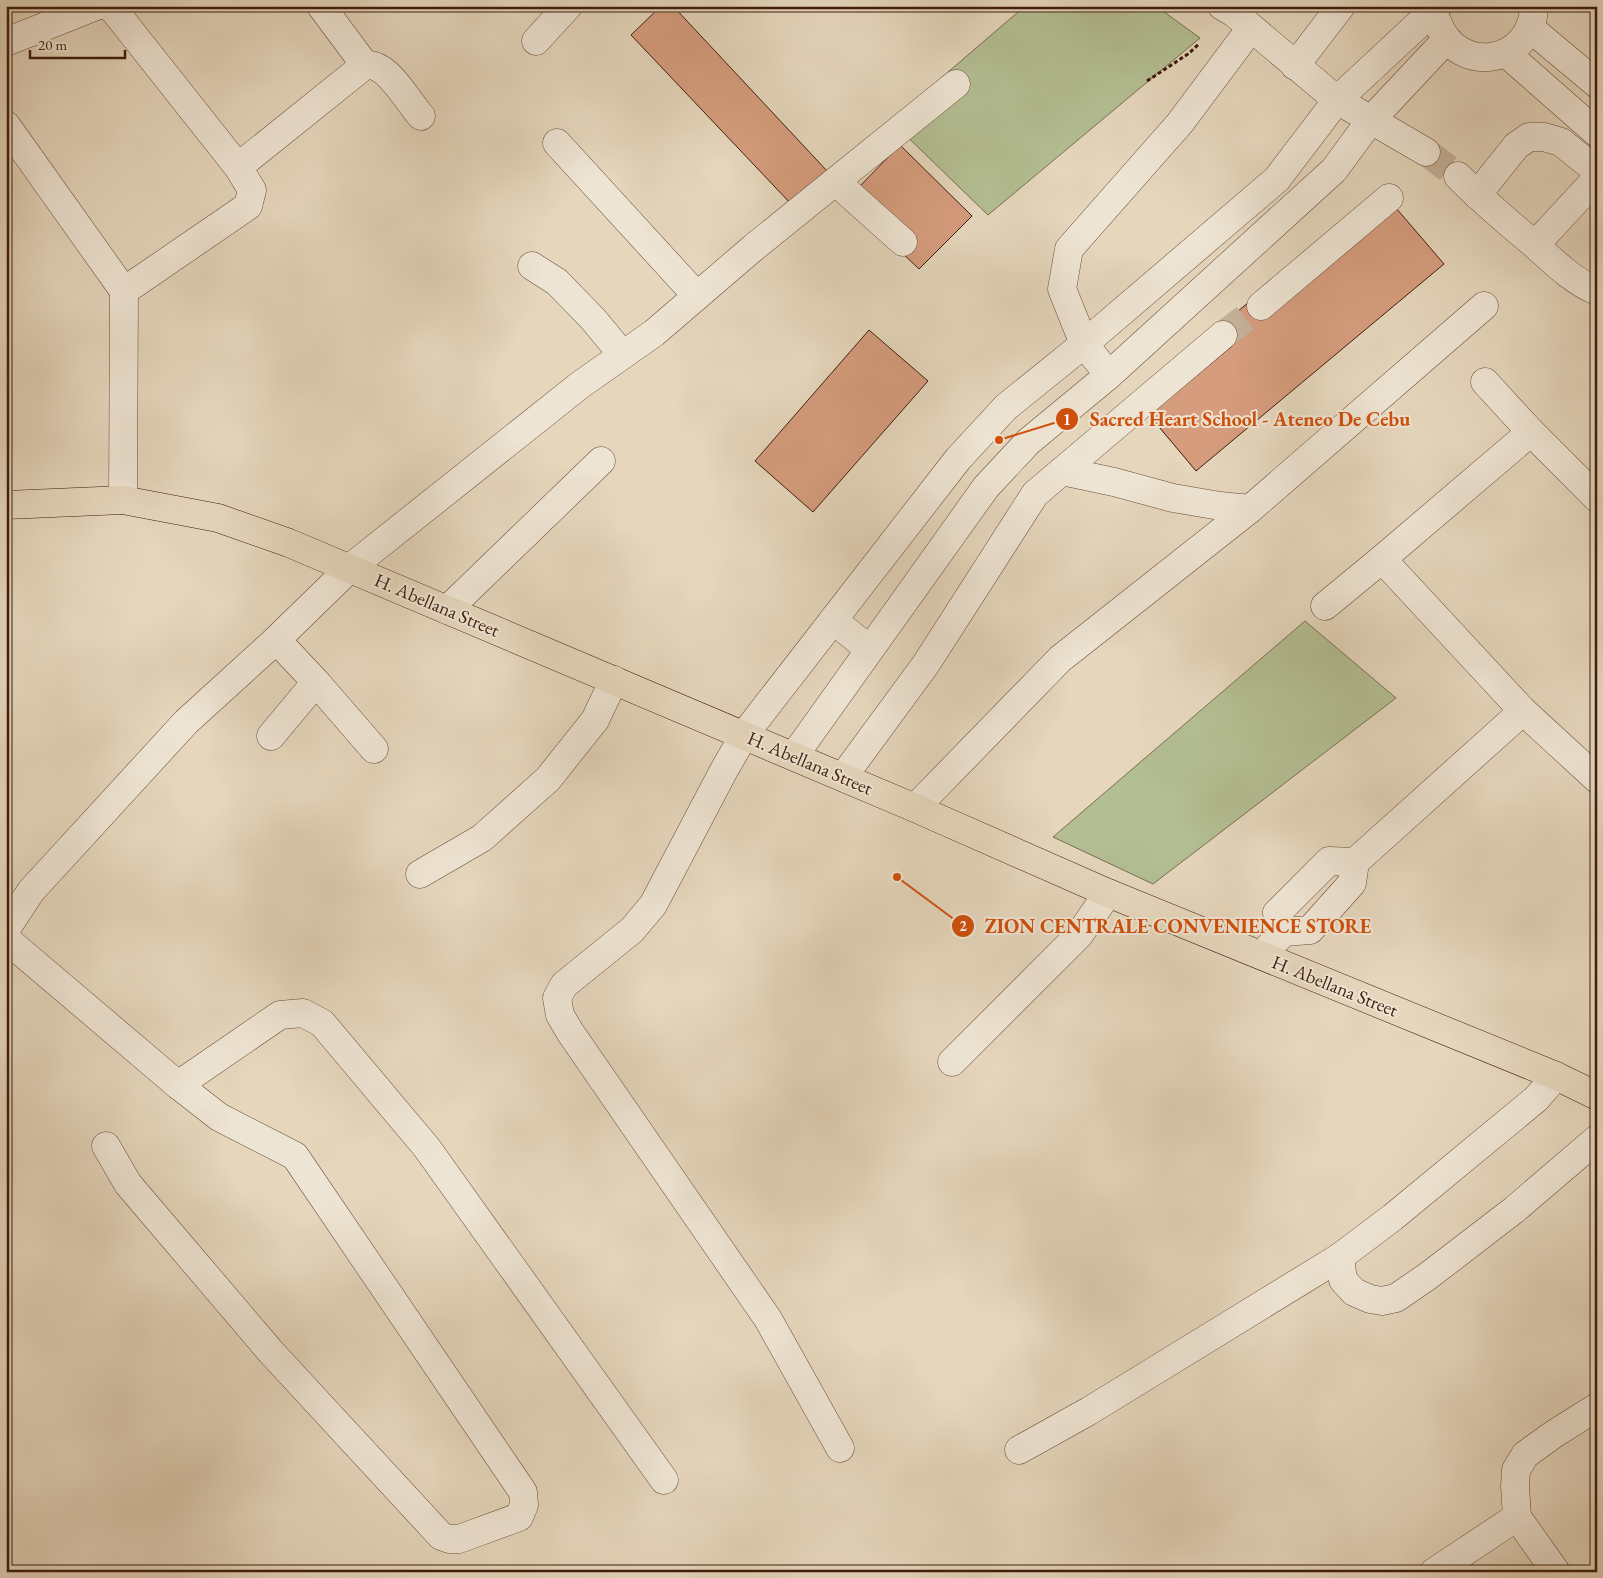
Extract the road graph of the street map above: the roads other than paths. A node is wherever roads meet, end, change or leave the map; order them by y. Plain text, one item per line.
1 (96, 6) edge
2 (107, 6) edge
3 (321, 6) edge
4 (568, 6) edge
5 (1341, 6) edge
6 (1436, 7) edge
7 (1236, 16) edge
8 (1532, 17) edge
9 (1447, 39) junction
10 (536, 41) dead end
11 (6, 42) edge
12 (1506, 53) junction
13 (365, 65) junction
14 (1295, 66) junction
15 (956, 84) dead end
16 (1597, 84) edge
17 (1337, 100) junction
18 (421, 116) dead end
19 (1370, 121) junction
20 (6, 125) edge
21 (1597, 133) edge
22 (557, 144) dead end
23 (1426, 152) tunnel mouth
24 (238, 168) junction
25 (1597, 171) edge
26 (1458, 176) tunnel mouth
27 (1597, 178) edge
28 (836, 182) junction
29 (1477, 195) junction
30 (1389, 198) dead end
31 (903, 242) dead end
32 (1534, 245) junction
33 (532, 266) dead end
34 (124, 291) junction
35 (1597, 291) edge
36 (697, 296) junction
37 (1261, 306) tunnel mouth
38 (1484, 306) dead end
39 (1223, 335) tunnel mouth
40 (1084, 344) junction
41 (622, 354) junction
42 (1108, 375) junction
43 (1485, 382) dead end
44 (1531, 432) junction
45 (602, 461) dead end
46 (1062, 471) junction
47 (1597, 498) edge
48 (123, 500) junction
49 (6, 505) edge
50 (1250, 509) junction
51 (1382, 559) junction
52 (350, 568) junction
53 (1325, 606) dead end
54 (448, 610) junction
55 (833, 620) junction
56 (274, 642) junction
57 (869, 649) junction
58 (614, 680) junction
59 (316, 682) junction
60 (1523, 711) junction
61 (744, 735) junction
62 (271, 736) dead end
63 (374, 749) dead end
64 (794, 756) junction
65 (843, 777) junction
66 (1597, 779) edge
67 (916, 808) junction
68 (420, 874) dead end
69 (1108, 893) junction
70 (6, 929) edge
71 (6, 939) edge
72 (1261, 955) junction
73 (952, 1062) dead end
74 (1556, 1076) junction
75 (178, 1085) junction
76 (1597, 1096) edge
77 (1597, 1139) edge
78 (106, 1146) dead end
79 (1340, 1257) junction
80 (1597, 1407) edge
81 (840, 1448) dead end
82 (1019, 1450) dead end
83 (664, 1480) dead end
84 (1516, 1517) junction
85 (1434, 1572) edge
86 (1556, 1572) edge

1 - 11 street
2 - 24 street
3 - 13 street
4 - 10 street
5 - 14 street
6 - 9 street
6 - 17 street
7 - 14 street
7 - 40 street
8 - 12 street
8 - 16 street
9 - 12 street
9 - 19 street
12 - 21 street
13 - 18 street
13 - 24 street
14 - 17 street
15 - 28 street
17 - 19 street
17 - 40 street
19 - 23 street
19 - 42 street
20 - 34 street
22 - 36 street
24 - 34 street
25 - 29 street
26 - 29 street
27 - 32 street
28 - 31 street
28 - 36 street
29 - 32 street
30 - 37 street
32 - 35 street
33 - 41 street
34 - 48 street
36 - 41 street
38 - 50 street
39 - 46 street
40 - 42 street
40 - 55 street
41 - 52 street
42 - 57 street
43 - 44 street
44 - 47 street
44 - 51 street
45 - 54 street
46 - 50 street
46 - 65 street
48 - 49 main road, H. Abellana Street
48 - 52 main road, H. Abellana Street
50 - 67 street
51 - 53 street
51 - 60 street
52 - 54 main road, H. Abellana Street
52 - 56 street
54 - 58 main road, H. Abellana Street
55 - 57 street
55 - 61 street
56 - 59 street
56 - 70 street
57 - 64 street
58 - 61 main road, H. Abellana Street
58 - 68 street
59 - 62 street
59 - 63 street
60 - 66 street
60 - 72 street
61 - 64 main road, H. Abellana Street
61 - 81 street
64 - 65 main road, H. Abellana Street
65 - 67 main road, H. Abellana Street
67 - 69 main road, H. Abellana Street
69 - 72 main road, H. Abellana Street
69 - 73 street
71 - 75 street
72 - 74 main road, H. Abellana Street
74 - 76 main road, H. Abellana Street
74 - 79 street
75 - 78 street
75 - 83 street
77 - 79 street
79 - 82 street
80 - 84 street
84 - 85 street
84 - 86 street

